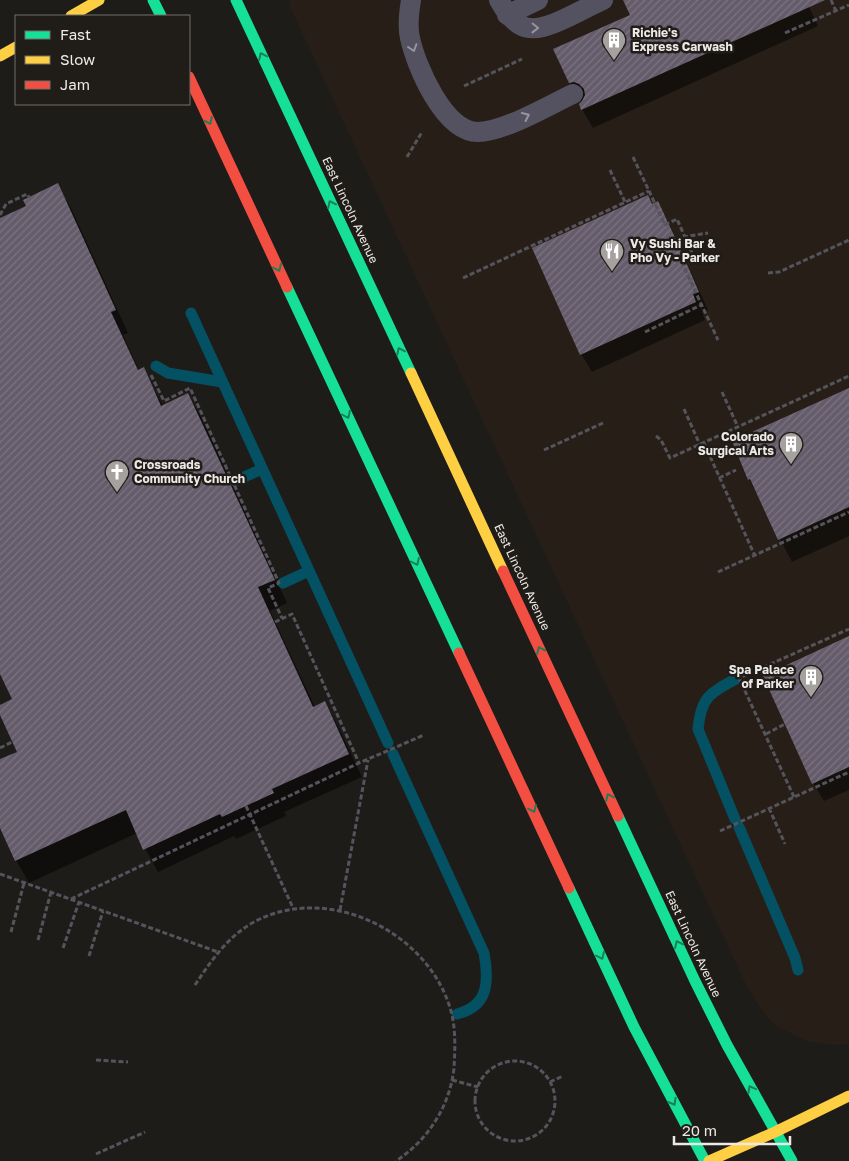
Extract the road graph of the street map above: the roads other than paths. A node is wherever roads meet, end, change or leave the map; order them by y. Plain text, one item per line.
1 (99, 0) edge
2 (153, 0) edge
3 (236, 0) edge
4 (411, 0) edge
5 (538, 0) edge
6 (603, 0) edge
7 (503, 7) edge
8 (74, 15) edge
9 (160, 15) edge
10 (15, 48) edge
11 (0, 56) edge
12 (190, 79) edge
13 (574, 94) dead end
14 (849, 1096) edge
15 (775, 1132) junction
16 (705, 1161) edge
17 (709, 1161) edge
18 (792, 1161) edge

1 - 8 main road
2 - 9 main road
15 -> 3 main road, East Lincoln Avenue
4 -> 13 lane
5 - 7 lane
7 -> 6 lane
10 - 11 main road
12 -> 16 main road
14 - 15 main road
15 - 17 main road
15 - 18 main road, East Lincoln Avenue

